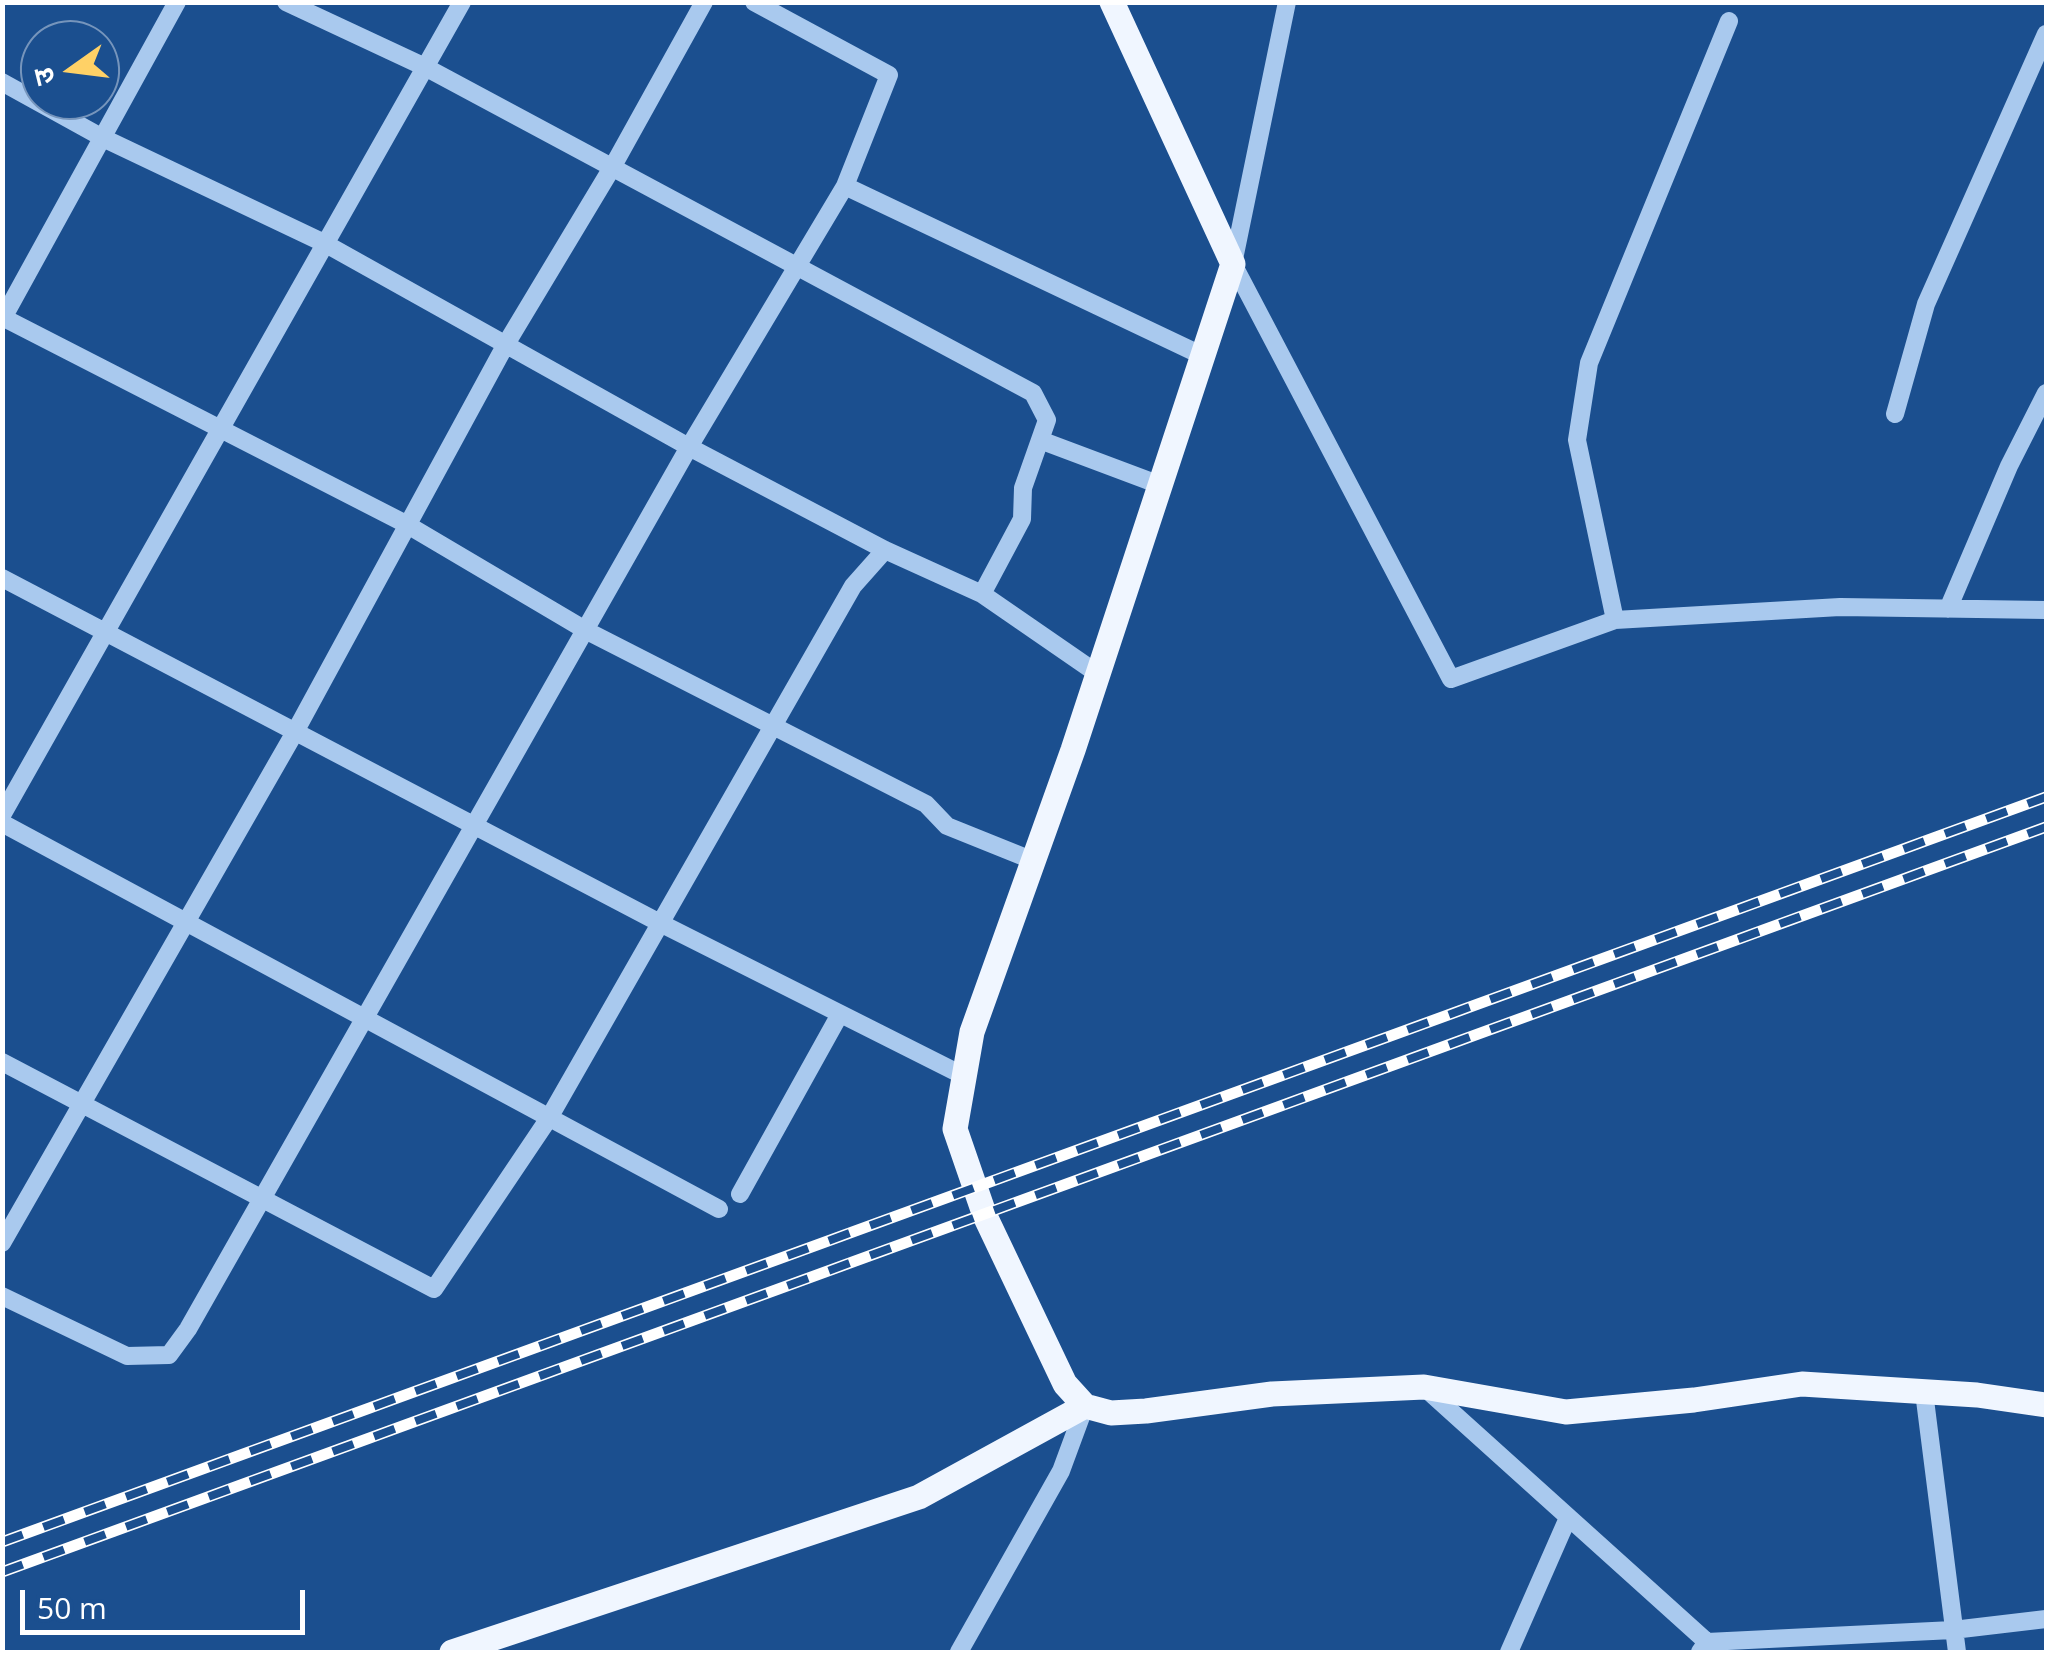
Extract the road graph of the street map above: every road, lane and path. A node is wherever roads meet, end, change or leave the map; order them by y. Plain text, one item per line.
1 (177, 2) edge
2 (286, 2) edge
3 (462, 2) edge
4 (704, 2) edge
5 (754, 2) edge
6 (1112, 2) edge
7 (1287, 2) edge
8 (1729, 21) dead end
9 (2046, 34) edge
10 (425, 67) junction
11 (2, 82) edge
12 (103, 138) junction
13 (613, 166) junction
14 (845, 186) junction
15 (324, 244) junction
16 (1233, 264) junction
17 (795, 266) junction
18 (3, 318) edge
19 (506, 344) junction
20 (1202, 355) junction
21 (2046, 393) edge
22 (1894, 414) dead end
23 (222, 427) junction
24 (1040, 440) junction
25 (689, 447) junction
26 (1160, 485) junction
27 (406, 524) junction
28 (885, 550) junction
29 (2, 578) edge
30 (982, 594) junction
31 (1948, 608) junction
32 (2046, 610) edge
33 (1615, 620) junction
34 (587, 631) junction
35 (106, 633) junction
36 (1098, 674) junction
37 (772, 727) junction
38 (295, 732) junction
39 (2, 819) edge
40 (476, 826) junction
41 (1034, 861) junction
42 (185, 920) junction
43 (660, 923) junction
44 (840, 1014) junction
45 (366, 1018) junction
46 (2, 1062) edge
47 (964, 1076) junction
48 (79, 1104) junction
49 (548, 1118) junction
50 (740, 1194) dead end
51 (260, 1199) junction
52 (719, 1208) dead end
53 (2, 1243) edge
54 (2, 1296) edge
55 (1424, 1387) junction
56 (1924, 1392) junction
57 (2046, 1405) edge
58 (1085, 1406) junction
59 (1567, 1520) junction
60 (2046, 1620) edge
61 (1954, 1630) junction
62 (1703, 1647) edge
63 (452, 1652) edge
64 (959, 1652) edge
65 (1508, 1652) edge
66 (1956, 1652) edge

1 - 12 street
2 - 10 street
3 - 10 street
4 - 13 street
5 - 14 street
6 - 16 main road
7 - 16 street
8 - 33 street
9 - 22 street
10 - 13 street
10 - 15 street
11 - 12 street
12 - 15 street
12 - 18 street
13 - 17 street
13 - 19 street
14 - 17 street
14 - 20 street
15 - 19 street
15 - 23 street
16 - 20 main road
16 - 33 street
17 - 24 street
17 - 25 street
18 - 23 street
19 - 25 street
19 - 27 street
20 - 26 main road
21 - 31 street
23 - 27 street
23 - 35 street
24 - 26 street
24 - 30 street
25 - 28 street
25 - 34 street
26 - 36 main road
27 - 34 street
27 - 38 street
28 - 30 street
28 - 37 street
29 - 35 street
30 - 36 street
31 - 32 street
31 - 33 street
34 - 37 street
34 - 40 street
35 - 38 street
35 - 39 street
36 - 41 main road
37 - 41 street
37 - 43 street
38 - 40 street
38 - 42 street
39 - 42 street
40 - 43 street
40 - 45 street
41 - 47 main road
42 - 45 street
42 - 48 street
43 - 44 street
43 - 49 street
44 - 47 street
44 - 50 street
45 - 49 street
45 - 51 street
46 - 48 street
47 - 58 main road
48 - 51 street
48 - 53 street
49 - 51 street
49 - 52 street
51 - 54 street
55 - 56 main road
55 - 58 main road
55 - 59 street
56 - 57 main road
56 - 61 street
58 - 63 main road
58 - 64 street
59 - 62 street
59 - 65 street
60 - 61 street
61 - 62 street
61 - 66 street

